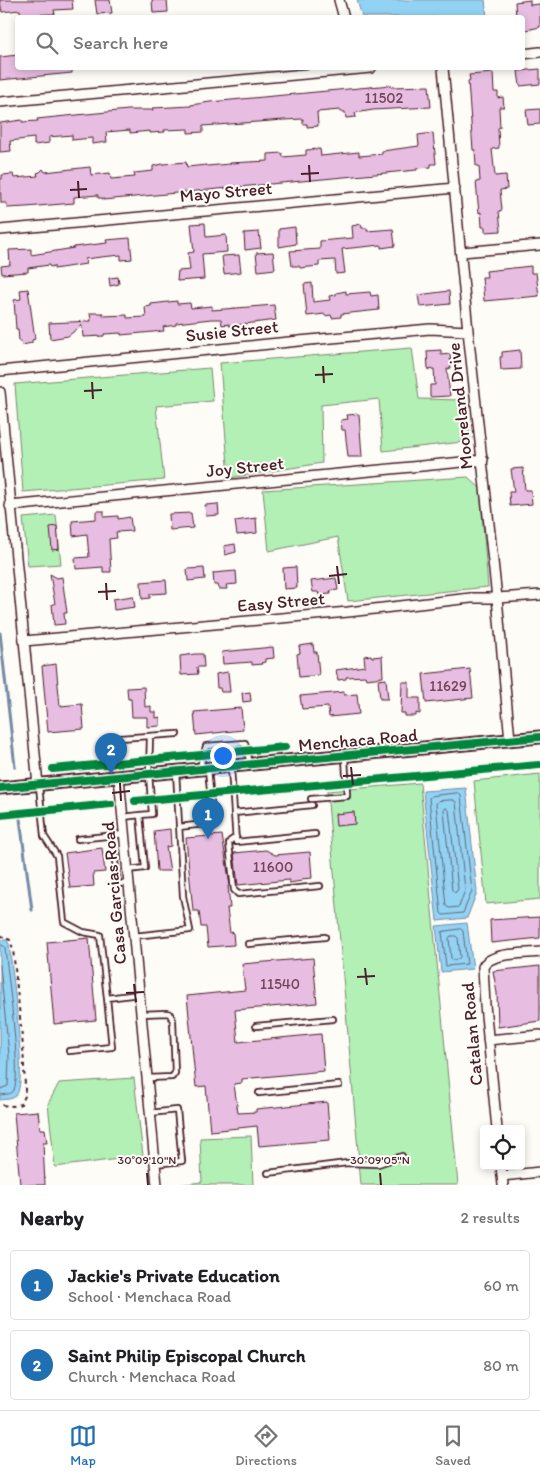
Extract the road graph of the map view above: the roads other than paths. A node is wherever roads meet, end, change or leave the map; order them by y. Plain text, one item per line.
1 (339, 0) edge
2 (343, 15) edge
3 (540, 52) edge
4 (525, 54) edge
5 (328, 70) edge
6 (443, 70) edge
7 (0, 102) edge
8 (455, 188) junction
9 (0, 230) edge
10 (540, 245) edge
11 (462, 252) junction
12 (468, 331) junction
13 (0, 371) edge
14 (0, 392) edge
15 (483, 460) junction
16 (10, 506) junction
17 (540, 595) edge
18 (498, 598) junction
19 (24, 641) junction
20 (177, 734) dead end
21 (150, 736) junction
22 (540, 737) edge
23 (120, 738) dead end
24 (510, 740) junction
25 (344, 756) junction
26 (250, 765) junction
27 (231, 766) junction
28 (204, 769) junction
29 (176, 771) junction
30 (149, 774) junction
31 (119, 777) junction
32 (38, 785) junction
33 (0, 788) edge
34 (311, 799) dead end
35 (312, 805) dead end
36 (234, 814) junction
37 (140, 815) junction
38 (123, 817) junction
39 (179, 826) junction
40 (125, 834) junction
41 (314, 834) dead end
42 (236, 837) junction
43 (78, 839) dead end
44 (114, 853) dead end
45 (128, 870) junction
46 (129, 883) junction
47 (320, 886) dead end
48 (134, 936) junction
49 (325, 937) dead end
50 (248, 944) dead end
51 (540, 952) edge
52 (139, 994) junction
53 (107, 998) junction
54 (141, 1014) junction
55 (333, 1019) dead end
56 (256, 1026) dead end
57 (540, 1035) edge
58 (488, 1040) junction
59 (69, 1051) dead end
60 (147, 1078) junction
61 (339, 1085) dead end
62 (259, 1093) dead end
63 (150, 1113) junction
64 (497, 1125) edge
65 (402, 1156) dead end
66 (155, 1164) junction
67 (540, 1172) edge
68 (268, 1173) dead end
69 (502, 1176) edge
70 (157, 1185) edge

1 - 2 street
3 - 4 street
5 - 7 street
6 - 8 street, Mooreland Drive
8 - 9 street, Mayo Street
8 - 11 street, Mooreland Drive
10 - 11 street
11 - 12 street, Mooreland Drive
12 - 13 street, Susie Street
12 - 15 street, Mooreland Drive
14 - 16 street
15 - 16 street, Joy Street
15 - 18 street, Mooreland Drive
16 - 19 street
17 - 18 street, Easy Street
18 - 19 street, Easy Street
18 - 24 street, Mooreland Drive
19 - 32 street
20 - 21 lane
21 - 23 lane
21 - 30 lane
22 - 24 main road, Menchaca Road
24 - 25 main road, Menchaca Road
25 - 26 main road, Menchaca Road
25 - 34 lane
26 - 27 main road, Menchaca Road
26 - 28 lane
27 - 28 main road, Menchaca Road
27 - 36 lane
28 - 29 main road, Menchaca Road
28 - 39 lane
29 - 30 main road, Menchaca Road
29 - 39 lane
30 - 31 main road, Menchaca Road
30 - 37 lane
31 - 32 main road, Menchaca Road
31 - 38 street, Casa Garcias Road
32 - 33 main road, Menchaca Road
32 - 53 lane
35 - 36 lane
36 - 42 lane
37 - 38 lane
37 - 45 lane
38 - 40 street, Casa Garcias Road
39 - 48 lane
40 - 43 lane
40 - 45 street, Casa Garcias Road
41 - 42 lane
42 - 47 lane
44 - 46 lane
45 - 46 street, Casa Garcias Road
46 - 48 street, Casa Garcias Road
48 - 52 street, Casa Garcias Road
49 - 50 lane
51 - 58 street, Catalan Road
52 - 53 lane
52 - 54 street, Casa Garcias Road
53 - 59 lane
54 - 60 street, Casa Garcias Road
54 - 60 lane
55 - 56 lane
57 - 58 street
58 - 64 street, Catalan Road
60 - 63 street, Casa Garcias Road
61 - 62 lane
63 - 66 street, Casa Garcias Road
63 - 66 lane
65 - 68 lane
66 - 70 street, Casa Garcias Road
67 - 69 street

